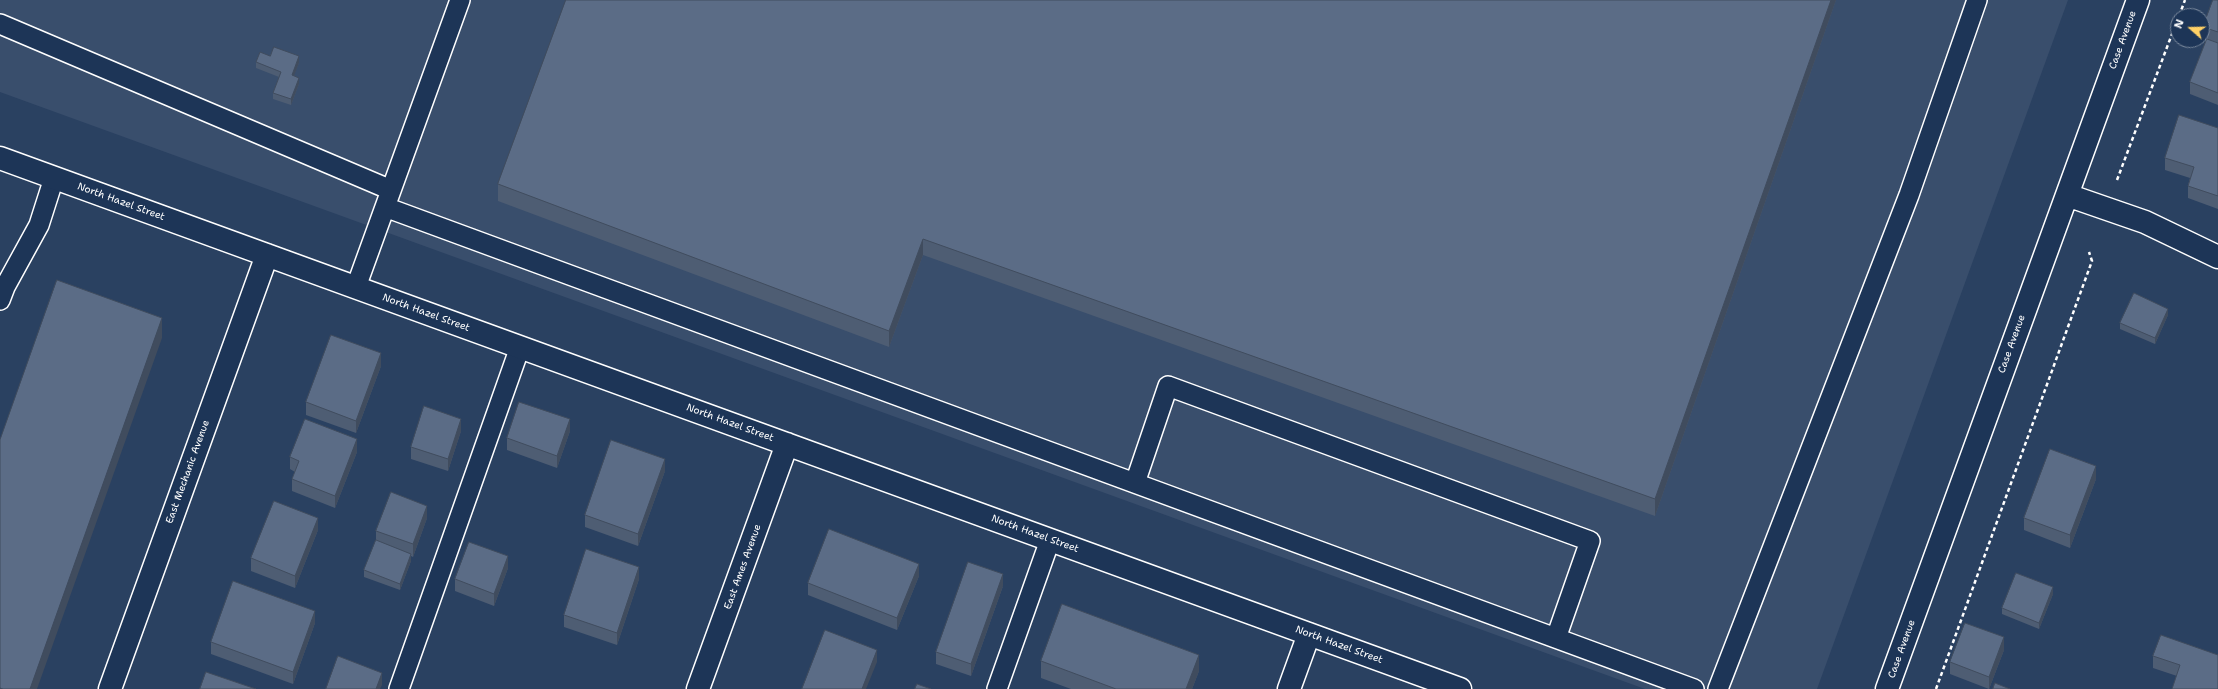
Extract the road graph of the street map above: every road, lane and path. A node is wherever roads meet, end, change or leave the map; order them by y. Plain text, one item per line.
1 (460, 0) edge
2 (1977, 0) edge
3 (2138, 0) edge
4 (0, 24) edge
5 (2170, 39) edge
6 (0, 158) edge
7 (54, 178) junction
8 (2117, 183) dead end
9 (2067, 194) junction
10 (388, 198) junction
11 (2089, 252) dead end
12 (266, 255) junction
13 (2218, 257) edge
14 (356, 288) junction
15 (0, 300) edge
16 (520, 347) junction
17 (787, 444) junction
18 (1135, 482) junction
19 (1050, 540) junction
20 (1309, 634) junction
21 (1556, 638) junction
22 (110, 689) edge
23 (399, 689) edge
24 (698, 689) edge
25 (996, 689) edge
26 (1289, 689) edge
27 (1460, 689) edge
28 (1694, 689) edge
29 (1718, 689) edge
30 (1887, 689) edge
31 (1936, 689) edge

1 - 10 lane
2 - 29 lane
3 - 9 street, Case Avenue
4 - 10 lane
5 - 8 path
6 - 7 street, North Hazel Street
7 - 12 street, North Hazel Street
7 - 15 lane
9 - 13 street
9 - 30 street, Case Avenue
10 - 14 lane
10 - 18 lane
11 - 31 path
12 - 14 street, North Hazel Street
12 - 22 street, East Mechanic Avenue
14 - 16 street, North Hazel Street
16 - 17 street, North Hazel Street
16 - 23 lane
17 - 19 street, North Hazel Street
17 - 24 street, East Ames Avenue
18 - 21 lane
18 - 21 lane
19 - 20 street, North Hazel Street
19 - 25 lane
20 - 26 street
20 - 27 street, North Hazel Street
21 - 28 lane

